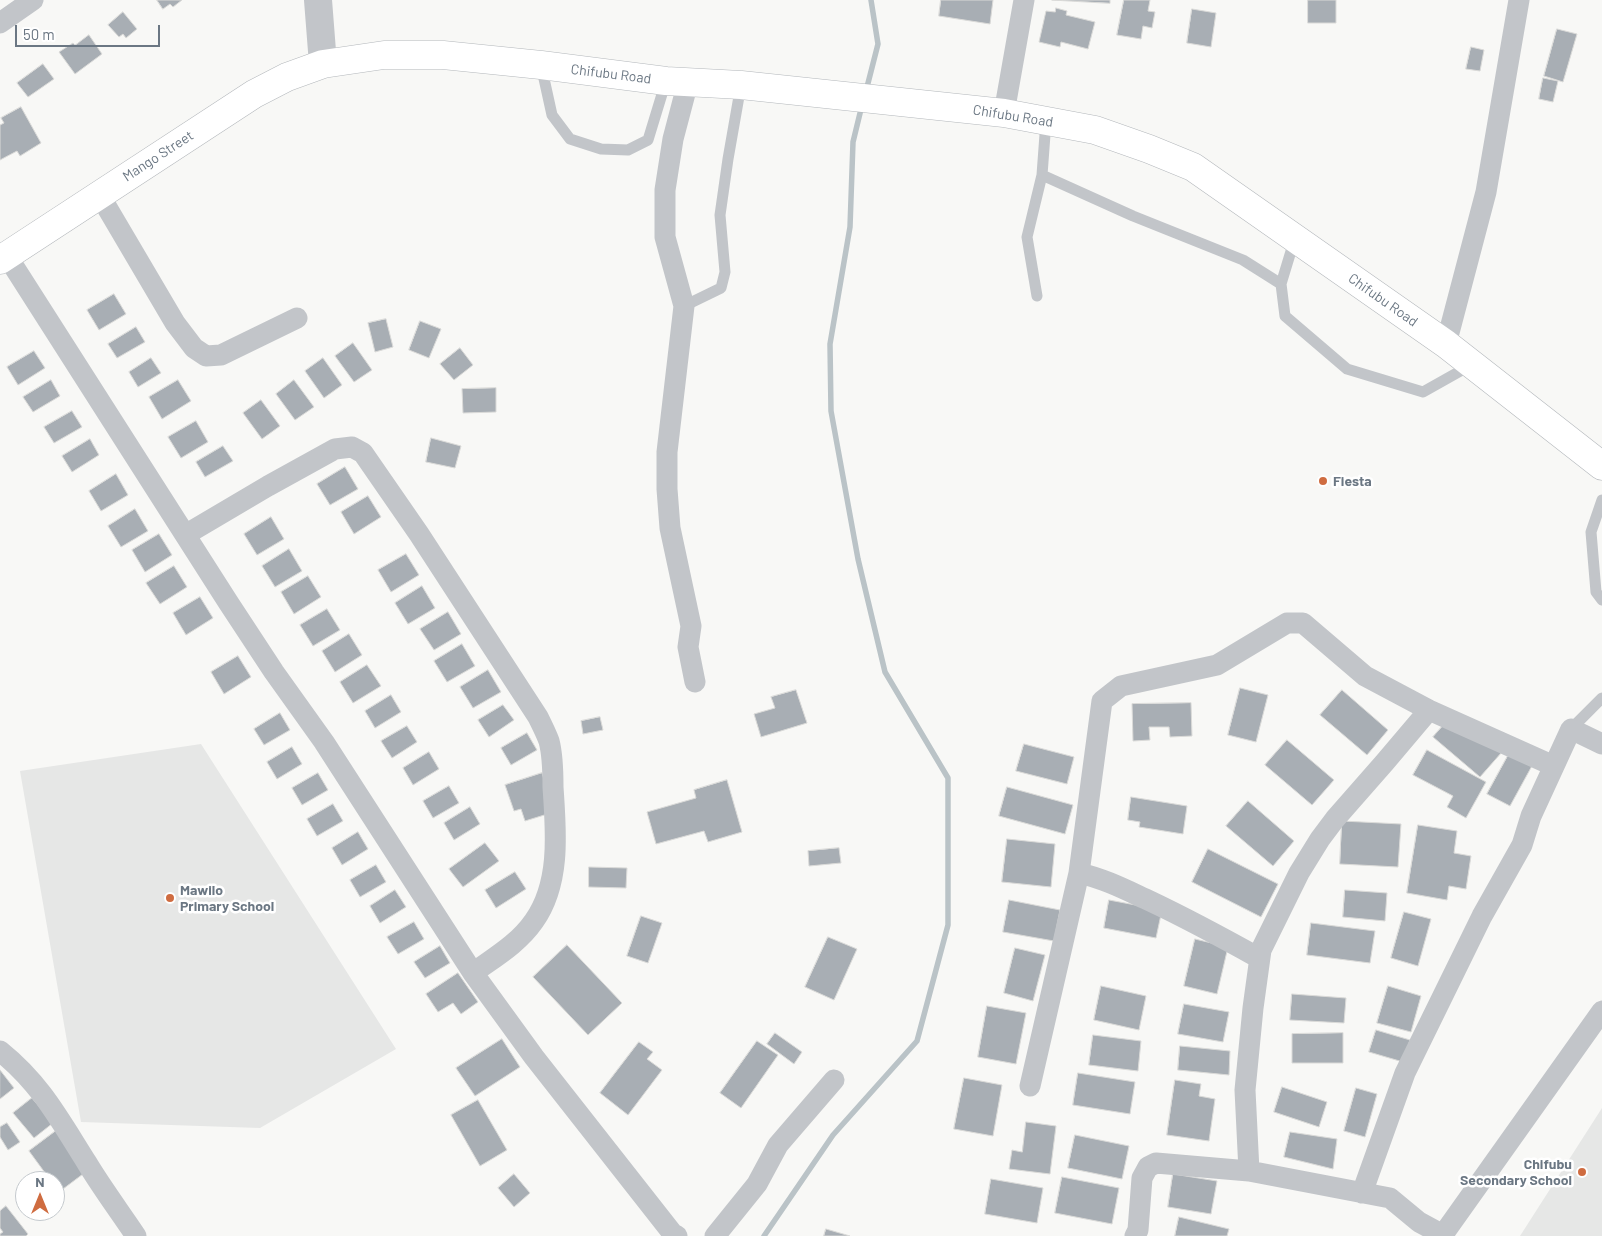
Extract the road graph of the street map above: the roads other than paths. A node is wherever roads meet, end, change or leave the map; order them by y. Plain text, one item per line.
1 (33, 0) edge
2 (318, 0) edge
3 (1024, 0) edge
4 (1519, 0) edge
5 (0, 23) edge
6 (323, 64) junction
7 (541, 65) junction
8 (677, 82) junction
9 (741, 85) junction
10 (1004, 113) junction
11 (1046, 121) junction
12 (1042, 175) junction
13 (99, 194) junction
14 (1295, 238) junction
15 (4, 258) edge
16 (1281, 284) junction
17 (1037, 296) dead end
18 (684, 306) junction
19 (298, 318) dead end
20 (1446, 344) junction
21 (1471, 365) junction
22 (1602, 466) edge
23 (1602, 500) edge
24 (185, 535) junction
25 (1602, 600) edge
26 (694, 682) dead end
27 (1602, 698) edge
28 (1429, 710) junction
29 (1571, 729) junction
30 (1602, 744) edge
31 (1554, 766) junction
32 (1079, 874) junction
33 (1259, 958) junction
34 (473, 973) junction
35 (1602, 1011) edge
36 (0, 1051) edge
37 (834, 1080) dead end
38 (1030, 1086) dead end
39 (1249, 1170) junction
40 (1362, 1193) junction
41 (136, 1236) edge
42 (677, 1236) edge
43 (715, 1236) edge
44 (1135, 1236) edge
45 (1442, 1236) edge

1 - 5 street
2 - 6 street
3 - 10 street
4 - 20 street
6 - 7 main road, Chifubu Road
6 - 13 main road, Mango Street
7 - 8 main road, Chifubu Road
7 - 8 lane
8 - 9 main road, Chifubu Road
8 - 18 street
9 - 10 main road, Chifubu Road
9 - 18 lane
10 - 11 main road, Chifubu Road
11 - 12 lane
11 - 14 main road, Chifubu Road
12 - 16 lane
12 - 17 lane
13 - 15 main road, Mango Street
13 - 19 street
14 - 16 lane
14 - 20 main road, Chifubu Road
15 - 24 street
16 - 21 lane
18 - 26 street
20 - 21 main road, Chifubu Road
21 - 22 main road, Chifubu Road
23 - 25 lane
24 - 34 street
24 - 34 street
27 - 29 lane
28 - 31 street
28 - 32 street
28 - 33 street
29 - 30 street
29 - 31 street
31 - 40 street
32 - 33 street
32 - 38 street
33 - 39 street
34 - 42 street
35 - 45 street
36 - 41 street
37 - 43 street
39 - 40 street
39 - 44 street
40 - 45 street

